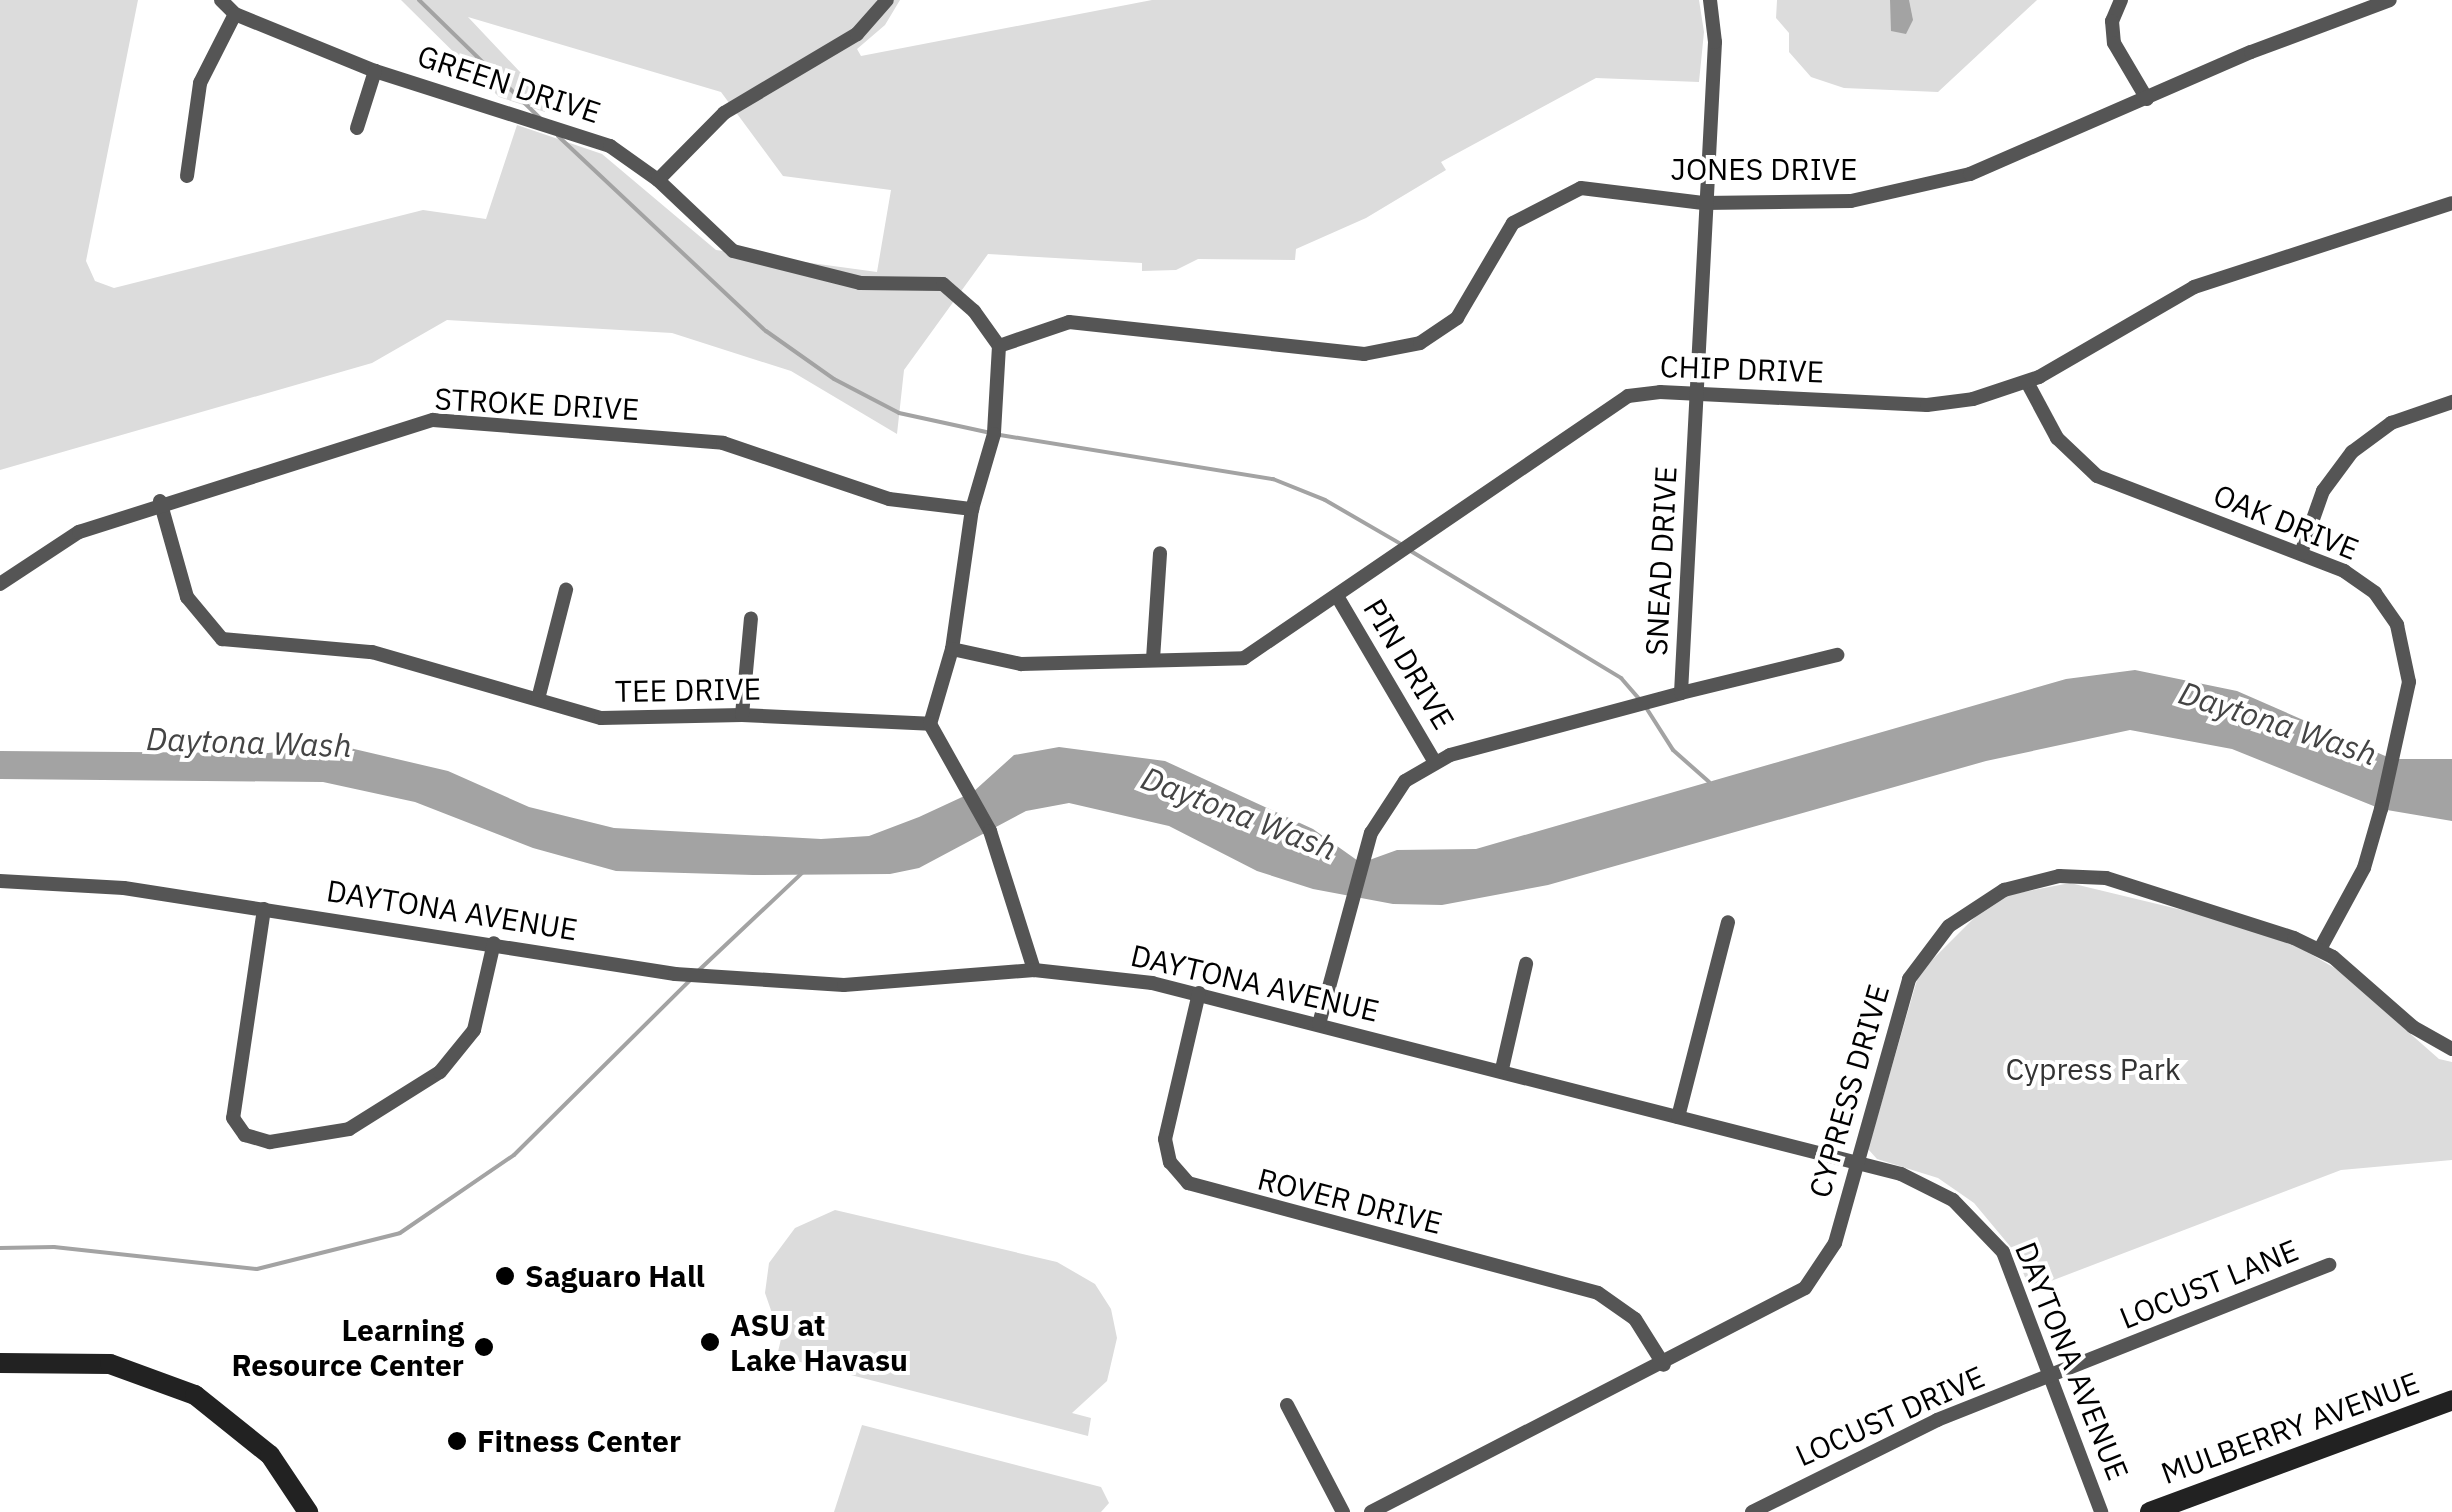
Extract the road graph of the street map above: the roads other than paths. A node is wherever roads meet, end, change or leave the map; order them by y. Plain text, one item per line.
1 (221, 0) edge
2 (887, 0) edge
3 (1710, 0) edge
4 (2121, 0) edge
5 (2390, 0) edge
6 (235, 14) junction
7 (375, 71) junction
8 (2147, 100) junction
9 (357, 128) dead end
10 (188, 176) dead end
11 (658, 180) junction
12 (1702, 203) junction
13 (2452, 204) edge
14 (999, 346) junction
15 (2027, 382) junction
16 (1697, 393) junction
17 (2452, 402) edge
18 (160, 501) junction
19 (972, 509) junction
20 (1160, 553) dead end
21 (2302, 553) junction
22 (0, 584) edge
23 (566, 590) dead end
24 (1336, 596) junction
25 (752, 618) dead end
26 (952, 649) junction
27 (1837, 655) dead end
28 (1152, 660) junction
29 (1682, 693) junction
30 (538, 698) junction
31 (742, 715) junction
32 (930, 724) junction
33 (1434, 761) junction
34 (0, 882) edge
35 (264, 909) junction
36 (1728, 922) dead end
37 (494, 943) junction
38 (2320, 949) junction
39 (1526, 964) dead end
40 (1034, 970) junction
41 (1199, 993) junction
42 (1320, 1024) junction
43 (2452, 1049) edge
44 (1502, 1069) junction
45 (1678, 1117) junction
46 (1857, 1163) junction
47 (2329, 1265) dead end
48 (0, 1363) edge
49 (1664, 1365) junction
50 (2054, 1376) junction
51 (2452, 1400) edge
52 (1287, 1405) dead end
53 (308, 1512) edge
54 (1343, 1512) edge
55 (1371, 1512) edge
56 (1752, 1512) edge
57 (2102, 1512) edge
58 (2150, 1512) edge

1 - 6 street, GREEN DRIVE
2 - 11 street
3 - 12 street, SNEAD DRIVE
4 - 8 street
5 - 8 street, JONES DRIVE
6 - 7 street, GREEN DRIVE
6 - 10 street
7 - 9 street
7 - 11 street, GREEN DRIVE
8 - 12 street, JONES DRIVE
11 - 14 street, GREEN DRIVE
12 - 14 street, JONES DRIVE
12 - 16 street, SNEAD DRIVE
13 - 15 street, CHIP DRIVE
14 - 19 street
15 - 16 street, CHIP DRIVE
15 - 21 street, OAK DRIVE
16 - 24 street, CHIP DRIVE
16 - 29 street, SNEAD DRIVE
17 - 21 street
18 - 19 street, STROKE DRIVE
18 - 22 street, STROKE DRIVE
18 - 30 street, TEE DRIVE
19 - 26 street
20 - 28 street
21 - 38 street, OAK DRIVE
23 - 30 street
24 - 28 street, CHIP DRIVE
24 - 33 street, PIN DRIVE
25 - 31 street
26 - 28 street, CHIP DRIVE
26 - 32 street
27 - 29 street
29 - 33 street, SNEAD DRIVE
30 - 31 street, TEE DRIVE
31 - 32 street, TEE DRIVE
32 - 40 street
33 - 42 street, SNEAD DRIVE
34 - 35 street, DAYTONA AVENUE
35 - 37 street, DAYTONA AVENUE
35 - 37 street
36 - 45 street
37 - 40 street, DAYTONA AVENUE
38 - 43 street, CYPRESS DRIVE
38 - 46 street, CYPRESS DRIVE
39 - 44 street
40 - 41 street, DAYTONA AVENUE
41 - 42 street, DAYTONA AVENUE
41 - 49 street, ROVER DRIVE
42 - 44 street, DAYTONA AVENUE
44 - 45 street, DAYTONA AVENUE
45 - 46 street, DAYTONA AVENUE
46 - 49 street, CYPRESS DRIVE
46 - 50 street, DAYTONA AVENUE
47 - 50 street, LOCUST LANE
48 - 53 main road
49 - 55 street, CYPRESS DRIVE
50 - 56 street, LOCUST DRIVE
50 - 57 street, DAYTONA AVENUE
51 - 58 main road, MULBERRY AVENUE
52 - 54 street

